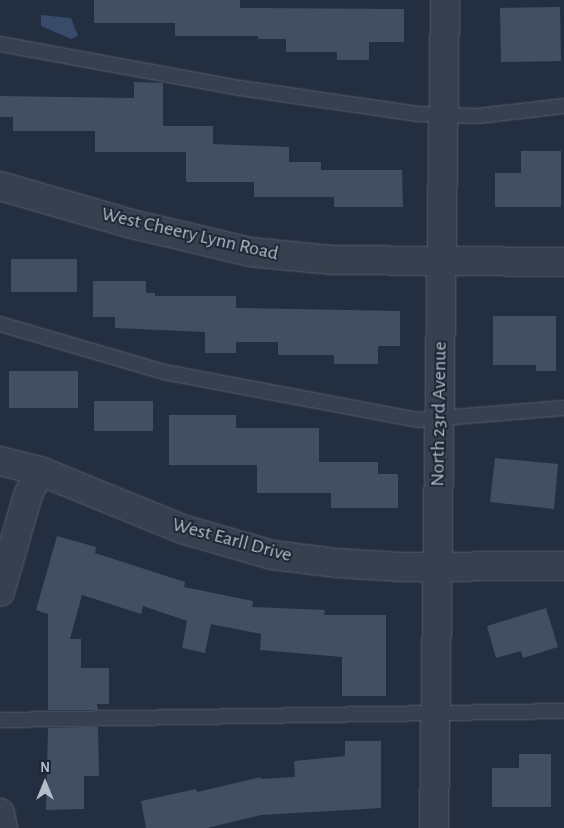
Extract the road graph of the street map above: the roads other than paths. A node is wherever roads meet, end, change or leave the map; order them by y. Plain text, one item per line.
1 (445, 0) edge
2 (0, 44) edge
3 (564, 106) edge
4 (442, 116) junction
5 (0, 186) edge
6 (441, 262) junction
7 (564, 262) edge
8 (0, 324) edge
9 (564, 408) edge
10 (439, 419) junction
11 (0, 461) edge
12 (40, 471) junction
13 (437, 566) junction
14 (564, 566) edge
15 (0, 592) edge
16 (564, 711) edge
17 (434, 713) junction
18 (0, 720) edge
19 (0, 813) edge
20 (3, 828) edge
21 (434, 828) edge

1 - 4 street, North 23rd Avenue
2 - 4 lane
3 - 4 lane
4 - 6 street, North 23rd Avenue
5 - 6 street, West Cheery Lynn Road
6 - 7 street, West Cheery Lynn Road
6 - 10 street, North 23rd Avenue
8 - 10 lane
9 - 10 lane
10 - 13 street, North 23rd Avenue
11 - 12 street, West Earll Drive
12 - 13 street, West Earll Drive
12 - 15 street
13 - 14 street, West Earll Drive
13 - 17 street, North 23rd Avenue
16 - 17 lane
17 - 18 lane
17 - 21 street, North 23rd Avenue
19 - 20 street

